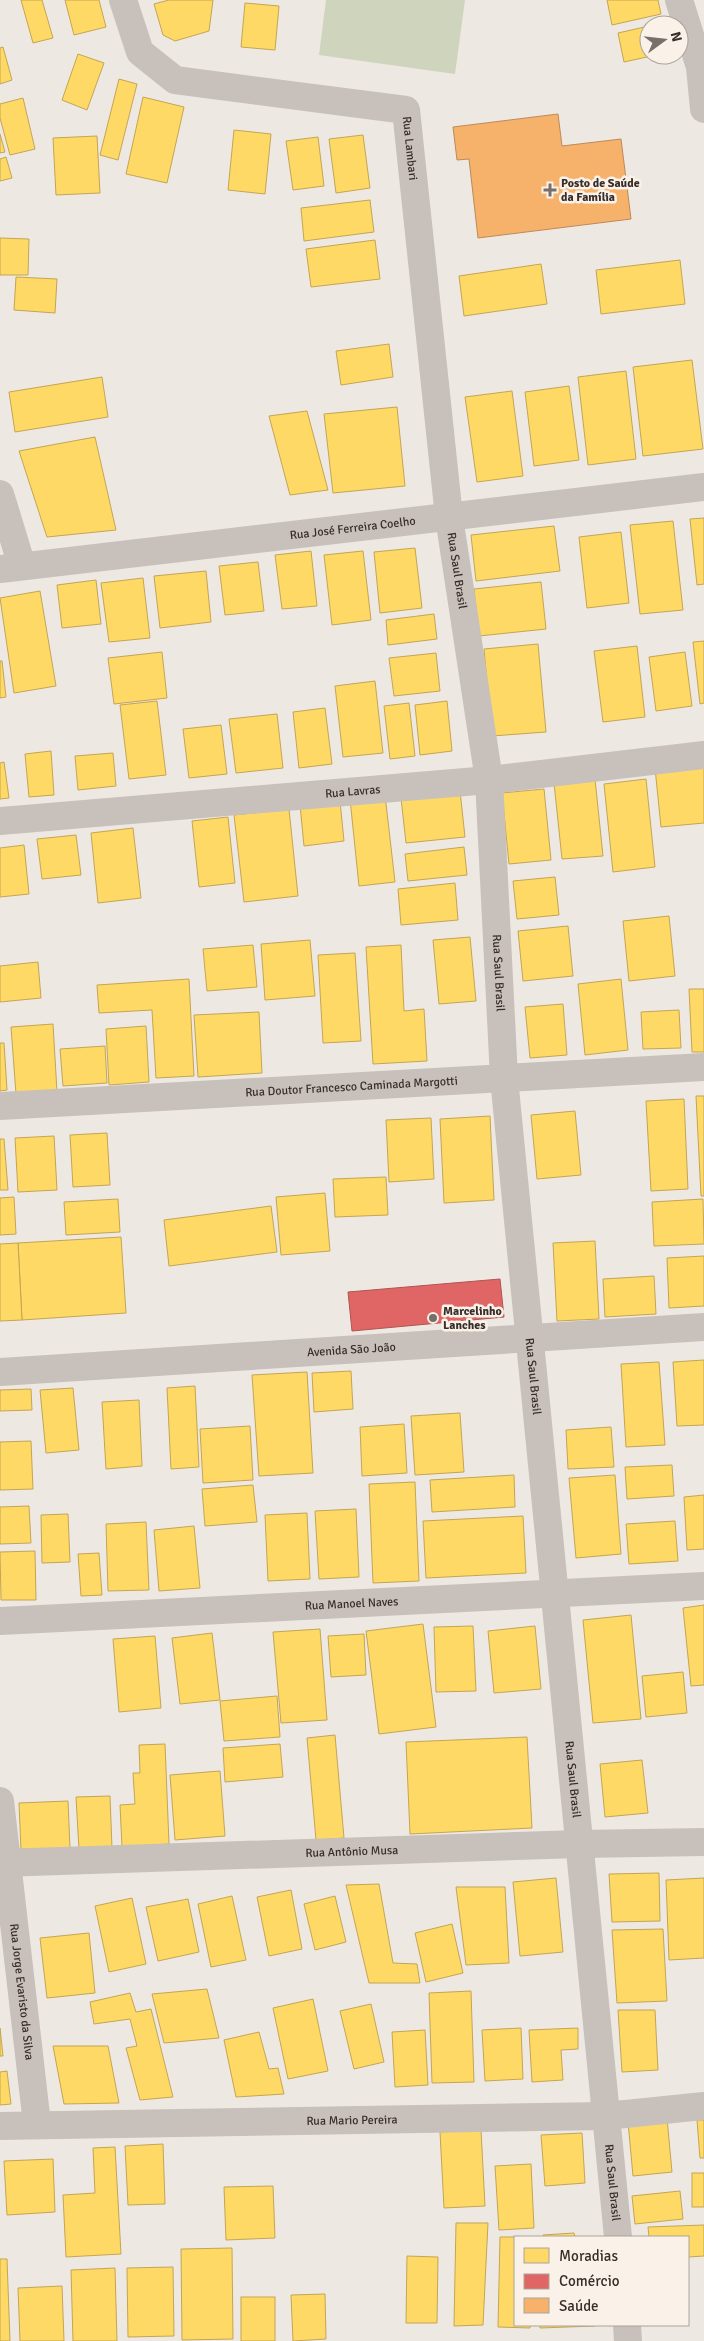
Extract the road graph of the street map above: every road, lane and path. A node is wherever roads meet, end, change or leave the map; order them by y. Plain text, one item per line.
1 (123, 0) edge
2 (679, 0) edge
3 (702, 66) edge
4 (704, 109) edge
5 (704, 487) edge
6 (0, 494) edge
7 (449, 517) junction
8 (11, 568) edge
9 (704, 755) edge
10 (489, 780) junction
11 (0, 821) edge
12 (704, 1067) edge
13 (504, 1078) junction
14 (0, 1106) edge
15 (704, 1326) edge
16 (529, 1337) junction
17 (0, 1372) edge
18 (704, 1586) edge
19 (554, 1593) junction
20 (0, 1622) edge
21 (0, 1801) edge
22 (704, 1842) edge
23 (579, 1844) junction
24 (3, 1863) edge
25 (704, 2106) edge
26 (606, 2116) junction
27 (37, 2124) junction
28 (0, 2126) edge
29 (618, 2236) edge
30 (627, 2326) edge
31 (628, 2341) edge

1 - 7 street, Rua Lambari
2 - 3 street
3 - 4 street
5 - 7 street, Rua José Ferreira Coelho
6 - 8 street
7 - 8 street, Rua José Ferreira Coelho
7 - 10 street, Rua Saul Brasil
9 - 10 street, Rua Lavras
10 - 11 street, Rua Lavras
10 - 13 street, Rua Saul Brasil
12 - 13 street, Rua Doutor Francesco Caminada Margotti
13 - 14 street, Rua Doutor Francesco Caminada Margotti
13 - 16 street, Rua Saul Brasil
15 - 16 street, Avenida São João
16 - 17 street, Avenida São João
16 - 19 street, Rua Saul Brasil
18 - 19 street, Rua Manoel Naves
19 - 20 street, Rua Manoel Naves
19 - 23 street, Rua Saul Brasil
21 - 24 street, Rua Jorge Evaristo da Silva
22 - 23 street, Rua Antônio Musa
23 - 24 street, Rua Antônio Musa
23 - 26 street, Rua Saul Brasil
24 - 27 street, Rua Jorge Evaristo da Silva
25 - 26 street, Rua Mario Pereira
26 - 27 street, Rua Mario Pereira
26 - 29 street, Rua Saul Brasil
27 - 28 street, Rua Mario Pereira
30 - 31 street

